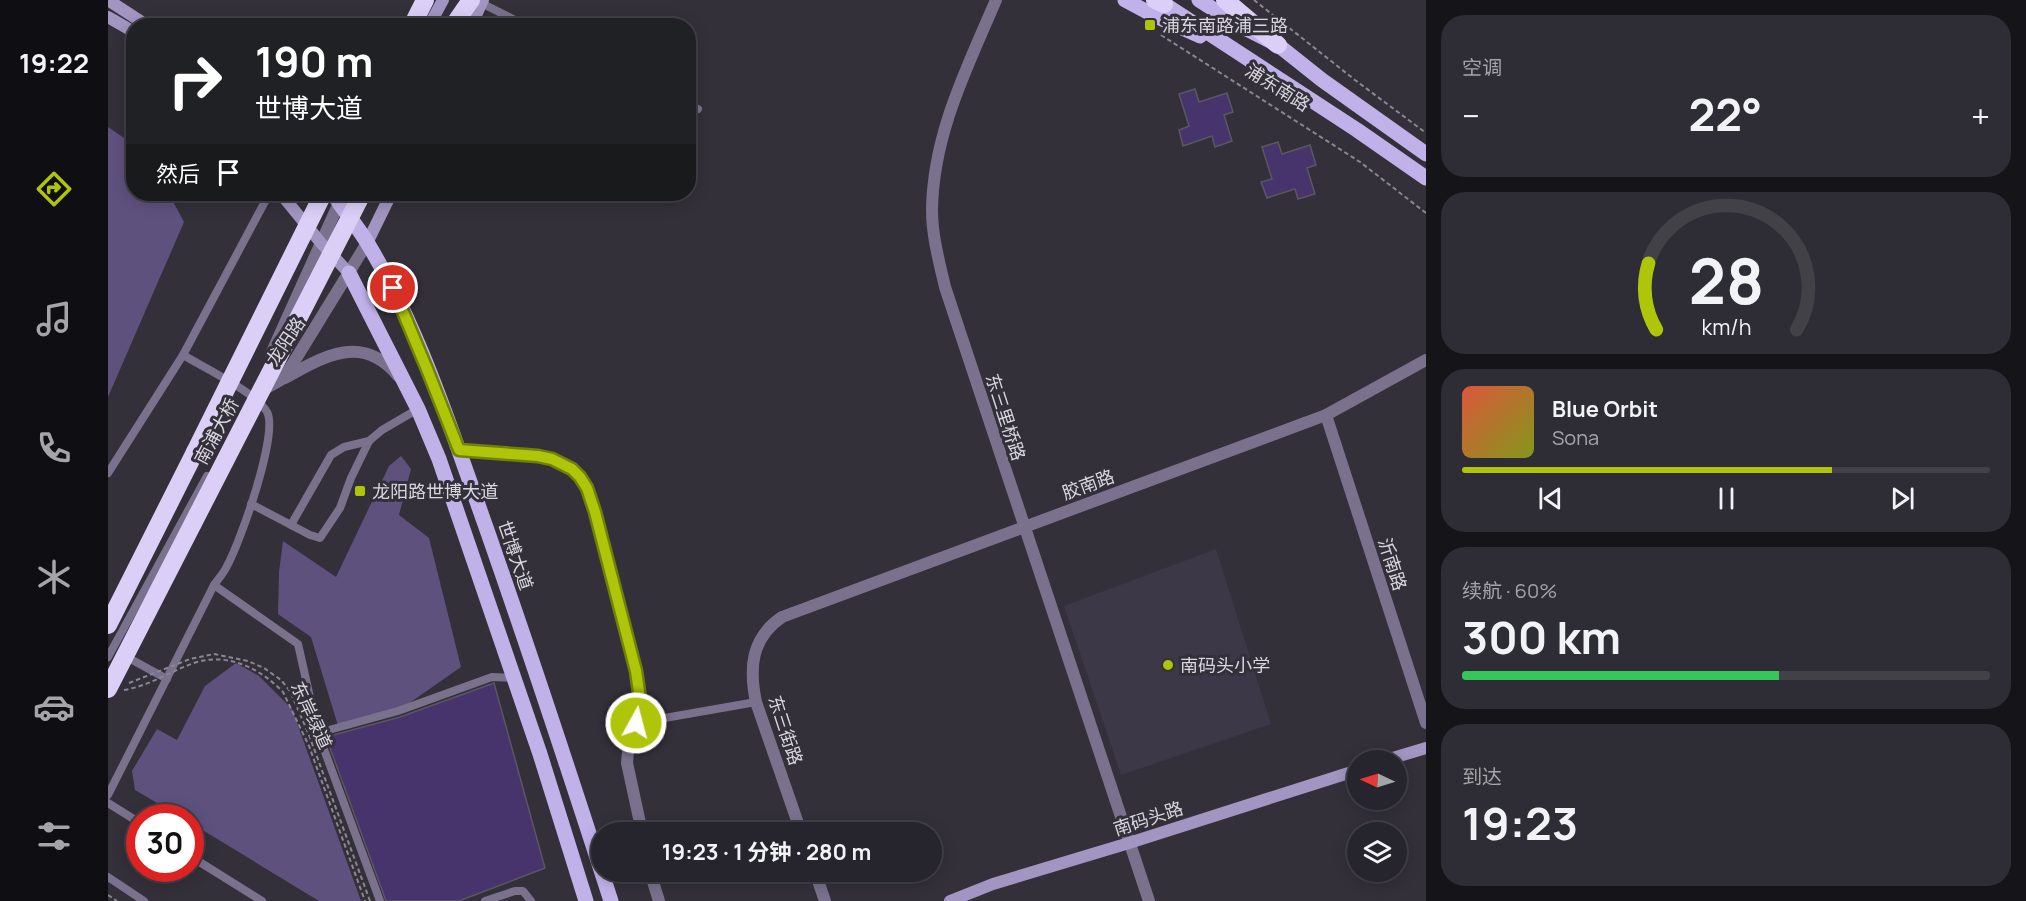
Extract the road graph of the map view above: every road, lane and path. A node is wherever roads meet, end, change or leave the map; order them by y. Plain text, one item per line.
1 (108, 0) edge
2 (425, 0) edge
3 (443, 0) edge
4 (459, 0) edge
5 (996, 0) edge
6 (1125, 0) edge
7 (1199, 0) edge
8 (1225, 0) edge
9 (1237, 0) edge
10 (1254, 0) edge
11 (478, 1) edge
12 (1159, 2) edge
13 (108, 16) edge
14 (136, 18) edge
15 (416, 18) edge
16 (433, 18) edge
17 (451, 18) edge
18 (461, 18) edge
19 (473, 18) edge
20 (511, 18) edge
21 (126, 27) edge
22 (1158, 34) dead end
23 (1278, 45) junction
24 (1242, 55) junction
25 (1322, 80) junction
26 (1426, 133) edge
27 (1426, 154) edge
28 (1426, 178) edge
29 (265, 201) edge
30 (287, 201) edge
31 (320, 201) edge
32 (336, 201) edge
33 (340, 201) edge
34 (359, 201) edge
35 (388, 201) edge
36 (1426, 213) edge
37 (321, 243) junction
38 (367, 243) junction
39 (349, 273) junction
40 (183, 356) junction
41 (1426, 360) edge
42 (284, 378) junction
43 (252, 396) junction
44 (418, 409) junction
45 (1326, 415) junction
46 (369, 441) junction
47 (459, 450) junction
48 (108, 473) edge
49 (251, 504) junction
50 (291, 525) junction
51 (1023, 528) junction
52 (214, 585) junction
53 (108, 625) edge
54 (761, 637) joint
55 (109, 651) edge
56 (514, 678) junction
57 (166, 679) junction
58 (118, 688) edge
59 (756, 702) junction
60 (636, 723) junction
61 (1426, 723) edge
62 (318, 733) junction
63 (1426, 748) edge
64 (1407, 754) edge
65 (1347, 774) edge
66 (108, 795) edge
67 (108, 803) edge
68 (126, 814) edge
69 (640, 822) edge
70 (798, 822) edge
71 (1129, 843) junction
72 (204, 864) edge
73 (108, 878) edge
74 (653, 882) edge
75 (818, 882) edge
76 (108, 895) edge
77 (117, 901) edge
78 (144, 901) edge
79 (262, 901) edge
80 (365, 901) edge
81 (370, 901) edge
82 (380, 901) edge
83 (485, 901) edge
84 (531, 901) edge
85 (586, 901) edge
86 (611, 901) edge
87 (659, 901) edge
88 (825, 901) edge
89 (950, 901) edge
90 (1149, 901) edge

1 - 14 street
2 - 15 highway
3 - 16 street
4 - 17 highway
5 - 51 street, 东三里桥路
6 - 24 main road, 浦东南路
7 - 23 main road, 浦东南路
8 - 23 highway
9 - 25 main road, 浦东南路
10 - 26 path
11 - 18 highway
11 - 19 street
11 - 20 lane
12 - 24 main road, 浦东南路
13 - 21 street
22 - 36 path, 浦东南路
23 - 25 main road, 浦东南路
24 - 28 main road, 浦东南路
25 - 27 main road, 浦东南路
29 - 40 lane
30 - 37 street
31 - 53 highway, 南浦大桥, bridge
32 - 37 street, 龙阳路
33 - 38 main road, 世博大道
34 - 58 highway, 南浦大桥, bridge
35 - 38 street, 龙阳路
37 - 39 street
37 - 43 street, 龙阳路
38 - 39 street, 龙阳路
38 - 47 main road, 世博大道
39 - 42 street, 龙阳路
39 - 44 main road
40 - 43 lane
40 - 48 lane
41 - 45 street, 胶南路
42 - 43 street, 龙阳路
42 - 44 street
43 - 49 lane
43 - 55 lane
44 - 46 lane
44 - 56 main road
45 - 51 street, 胶南路
45 - 61 street, 沂南路
46 - 50 lane
46 - 50 lane
47 - 60 street
47 - 86 main road, 世博大道
49 - 50 lane
49 - 52 lane
51 - 54 street, 胶南路
51 - 71 street, 东三里桥路
52 - 57 lane
52 - 62 lane
54 - 59 street, 东三街路
55 - 57 lane
56 - 62 lane
56 - 85 main road
57 - 66 lane
58 - 80 path, bridge
58 - 81 path, 东岸绿道, bridge
59 - 60 lane
59 - 70 street, 东三街路
60 - 69 street
62 - 82 lane
63 - 64 street
65 - 71 street, 南码头路
67 - 68 lane
71 - 89 street, 南码头路
71 - 90 street, 东三里桥路
72 - 79 lane
73 - 78 lane
74 - 87 street
75 - 88 street
76 - 77 path
83 - 84 lane

